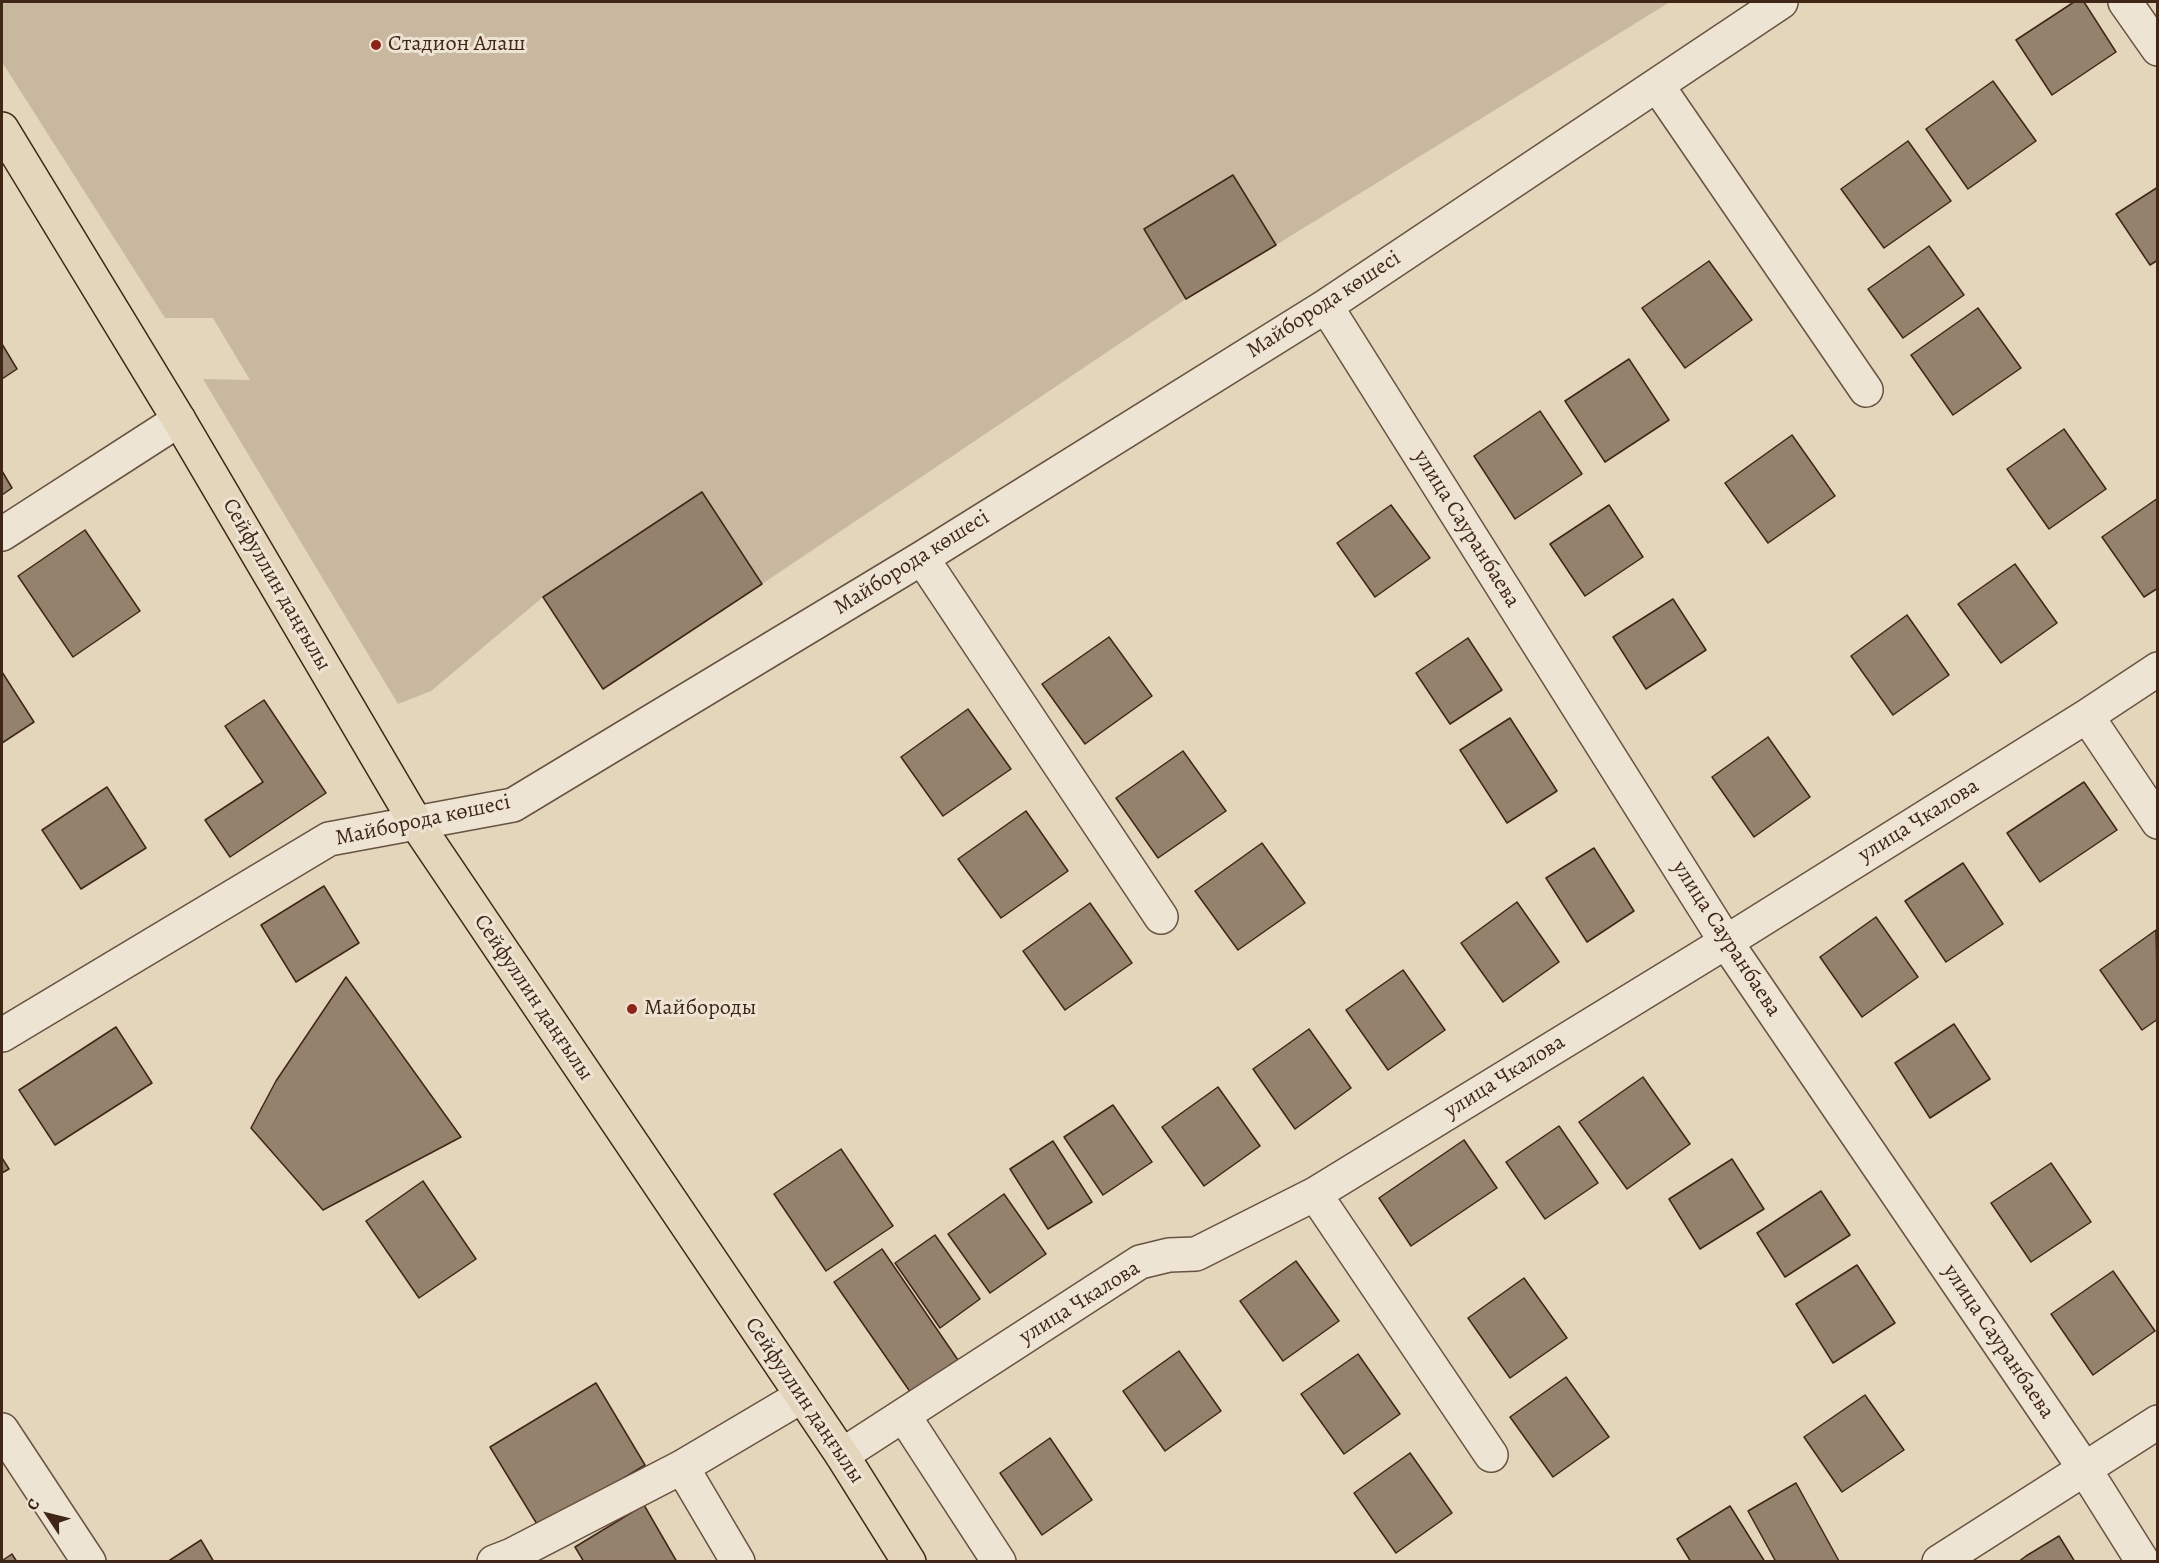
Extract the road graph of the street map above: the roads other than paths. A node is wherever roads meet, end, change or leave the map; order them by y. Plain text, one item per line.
1 (1781, 2) edge
2 (2126, 2) edge
3 (2157, 50) edge
4 (1657, 85) junction
5 (2, 129) edge
6 (1326, 306) junction
7 (1866, 390) dead end
8 (179, 420) junction
9 (2, 534) edge
10 (922, 558) junction
11 (2157, 669) edge
12 (2087, 716) junction
13 (2157, 822) edge
14 (416, 823) junction
15 (1161, 917) dead end
16 (1726, 942) junction
17 (2, 1035) edge
18 (1315, 1194) junction
19 (802, 1396) junction
20 (904, 1416) junction
21 (2157, 1422) edge
22 (2, 1430) edge
23 (842, 1455) junction
24 (1491, 1455) dead end
25 (682, 1467) junction
26 (2084, 1468) junction
27 (89, 1562) edge
28 (494, 1562) edge
29 (738, 1562) edge
30 (909, 1562) edge
31 (999, 1562) edge
32 (1939, 1562) edge
33 (2143, 1562) edge

1 - 4 street, Майборода көшесі
2 - 3 street
4 - 6 street, Майборода көшесі
4 - 7 street
5 - 8 main road, Сейфуллин даңғылы
6 - 10 street, Майборода көшесі
6 - 16 street, улица Сауранбаева
8 - 9 street
8 - 14 main road, Сейфуллин даңғылы
10 - 14 street, Майборода көшесі
10 - 15 street
11 - 12 street, улица Чкалова
12 - 13 street
12 - 16 street, улица Чкалова
14 - 17 street, Майборода көшесі
14 - 19 main road, Сейфуллин даңғылы
16 - 18 street, улица Чкалова
16 - 26 street, улица Сауранбаева
18 - 20 street, улица Чкалова
18 - 24 street
19 - 23 main road, Сейфуллин даңғылы
19 - 25 street
20 - 23 street, улица Чкалова
20 - 31 street
21 - 26 street
22 - 27 street
23 - 30 main road, Сейфуллин даңғылы
25 - 28 street
25 - 29 street
26 - 32 street
26 - 33 street, улица Сауранбаева

